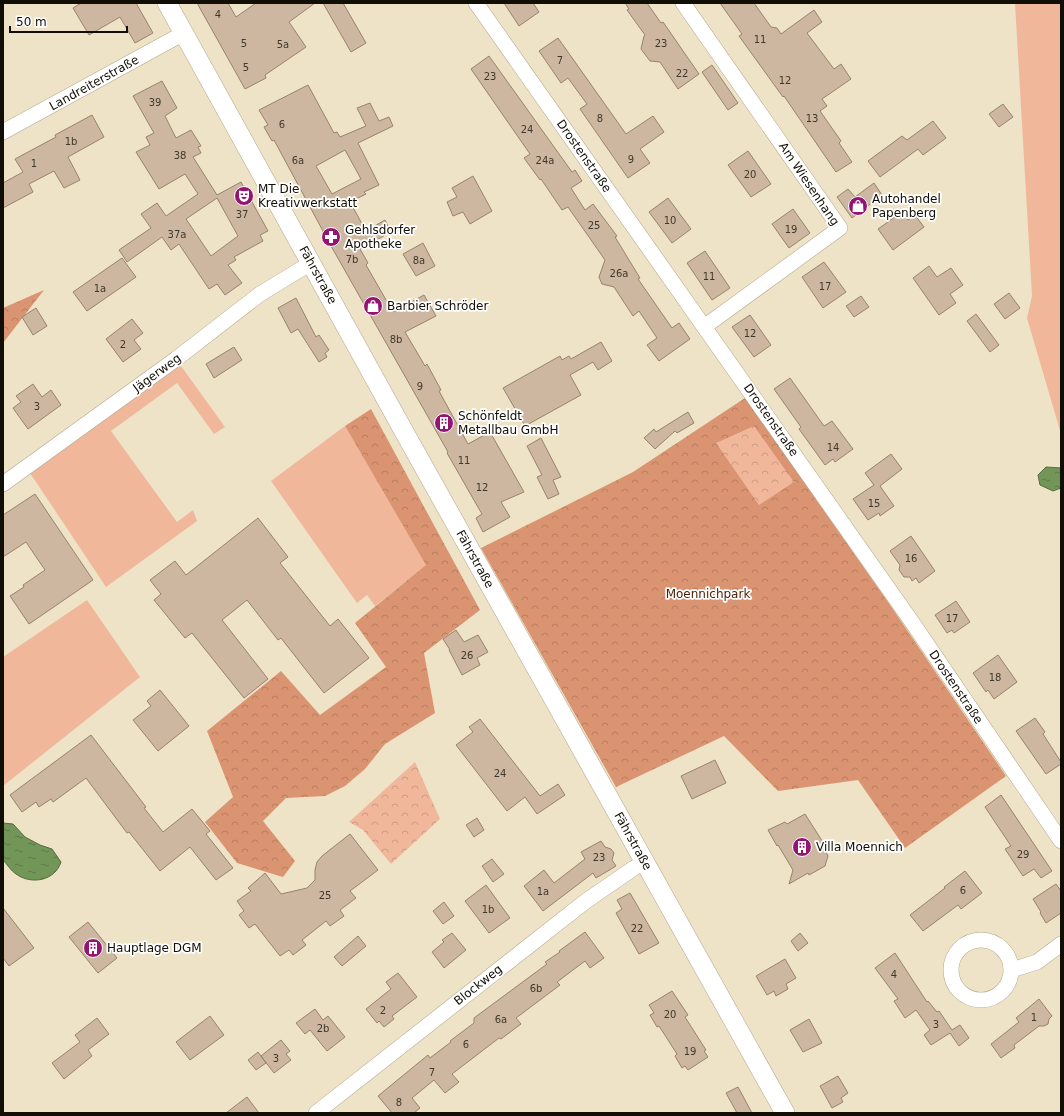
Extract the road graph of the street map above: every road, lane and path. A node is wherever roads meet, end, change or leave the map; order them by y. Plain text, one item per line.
1 (167, 3) edge
2 (476, 3) edge
3 (683, 3) edge
4 (184, 33) junction
5 (3, 132) edge
6 (311, 263) junction
7 (704, 327) junction
8 (3, 484) edge
9 (1061, 841) edge
10 (645, 862) junction
11 (1061, 944) edge
12 (1012, 970) junction
13 (316, 1113) edge
14 (785, 1113) edge

1 - 4 street, Fährstraße
2 - 7 street, Drostenstraße
3 - 7 street, Am Wiesenhang
4 - 5 street, Landreiterstraße
4 - 6 street, Fährstraße
6 - 8 street, Jägerweg
6 - 10 street, Fährstraße
7 - 9 street, Drostenstraße
10 - 13 street, Blockweg
10 - 14 street, Fährstraße
11 - 12 street
12 - 12 street

